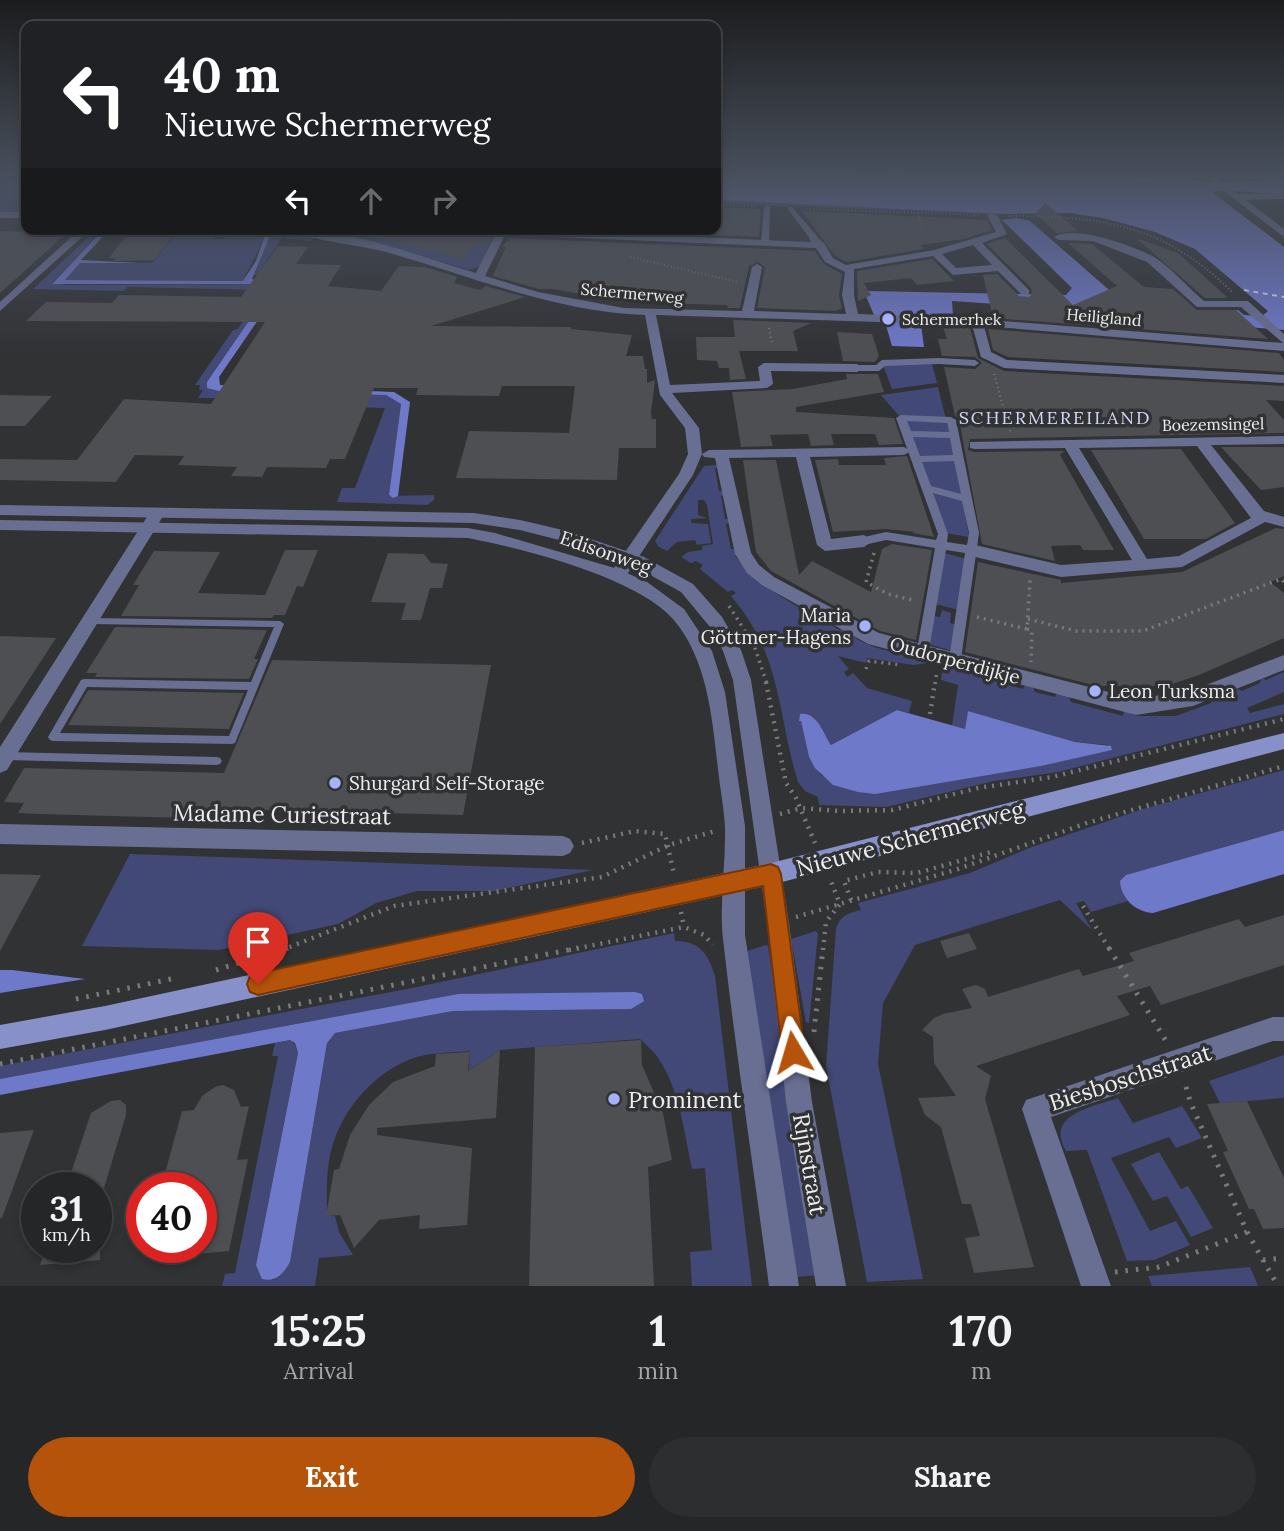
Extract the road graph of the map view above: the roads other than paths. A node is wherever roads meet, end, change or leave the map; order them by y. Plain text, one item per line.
1 (79, 235) edge
2 (320, 235) edge
3 (500, 235) edge
4 (578, 235) edge
5 (765, 235) edge
6 (811, 235) edge
7 (998, 235) edge
8 (1059, 237) dead end
9 (975, 241) junction
10 (817, 242) junction
11 (765, 243) junction
12 (935, 253) junction
13 (757, 267) dead end
14 (1001, 267) junction
15 (848, 268) junction
16 (479, 277) junction
17 (1025, 292) dead end
18 (0, 308) edge
19 (650, 313) junction
20 (747, 316) junction
21 (853, 318) junction
22 (977, 323) junction
23 (1284, 340) edge
24 (1284, 347) edge
25 (975, 363) dead end
26 (857, 368) joint
27 (1284, 379) edge
28 (665, 389) junction
29 (907, 434) junction
30 (1284, 440) edge
31 (1201, 442) junction
32 (1070, 444) junction
33 (975, 445) joint
34 (956, 446) junction
35 (802, 453) junction
36 (910, 453) junction
37 (695, 454) junction
38 (721, 454) junction
39 (926, 488) junction
40 (967, 499) junction
41 (0, 510) edge
42 (1259, 515) junction
43 (152, 521) junction
44 (255, 522) junction
45 (1284, 522) edge
46 (0, 525) edge
47 (864, 541) joint
48 (943, 544) junction
49 (971, 550) junction
50 (629, 558) junction
51 (1143, 565) junction
52 (618, 575) junction
53 (90, 621) junction
54 (923, 650) junction
55 (955, 659) junction
56 (1284, 662) edge
57 (254, 686) junction
58 (1284, 741) edge
59 (2, 760) edge
60 (217, 761) dead end
61 (0, 834) edge
62 (563, 846) road end
63 (771, 874) junction
64 (732, 883) junction
65 (1284, 1029) edge
66 (0, 1037) edge
67 (1094, 1280) edge
68 (783, 1286) edge
69 (831, 1286) edge

1 - 18 street
2 - 16 street, Schermerweg
3 - 16 street
4 - 11 street
5 - 11 street
6 - 10 street
7 - 9 street
8 - 23 street
9 - 12 street
9 - 14 street
10 - 11 street
10 - 15 street
12 - 14 street
12 - 15 street
13 - 20 street
14 - 17 street
15 - 21 street
16 - 19 street, Schermerweg
19 - 20 street, Schermerweg
19 - 28 street
20 - 21 street, Schermerweg
21 - 22 street, Heiligland
22 - 24 street, Heiligland
22 - 27 street
25 - 26 street
26 - 28 street
28 - 37 street
29 - 34 street
29 - 34 street
29 - 36 street
30 - 31 street, Boezemsingel
31 - 32 street, Boezemsingel
31 - 42 street
32 - 33 street, Boezemsingel
32 - 51 street
33 - 34 street
34 - 36 street
34 - 40 street
35 - 36 street
35 - 38 street
35 - 47 street
36 - 39 street
37 - 38 street
37 - 50 street
38 - 54 street, Oudorperdijkje
39 - 40 street
39 - 48 street
40 - 49 street
41 - 43 street, Edisonweg
42 - 45 street
42 - 51 street
43 - 44 street, Edisonweg
43 - 46 street, Edisonweg
43 - 53 street
44 - 50 street, Edisonweg
44 - 52 street, Edisonweg
47 - 48 street
48 - 49 street
48 - 54 street
49 - 51 street
49 - 55 street
50 - 52 street
50 - 63 street, Edisonweg
52 - 64 street, Edisonweg
53 - 57 lane
53 - 59 street
54 - 55 street, Oudorperdijkje
55 - 56 street, Oudorperdijkje
57 - 57 lane
58 - 63 main road, Nieuwe Schermerweg
59 - 60 lane
61 - 62 street, Madame Curiestraat
63 - 64 main road, Nieuwe Schermerweg
63 - 69 street, Rijnstraat
64 - 66 main road, Nieuwe Schermerweg
64 - 68 street, Rijnstraat
65 - 67 street, Biesboschstraat

